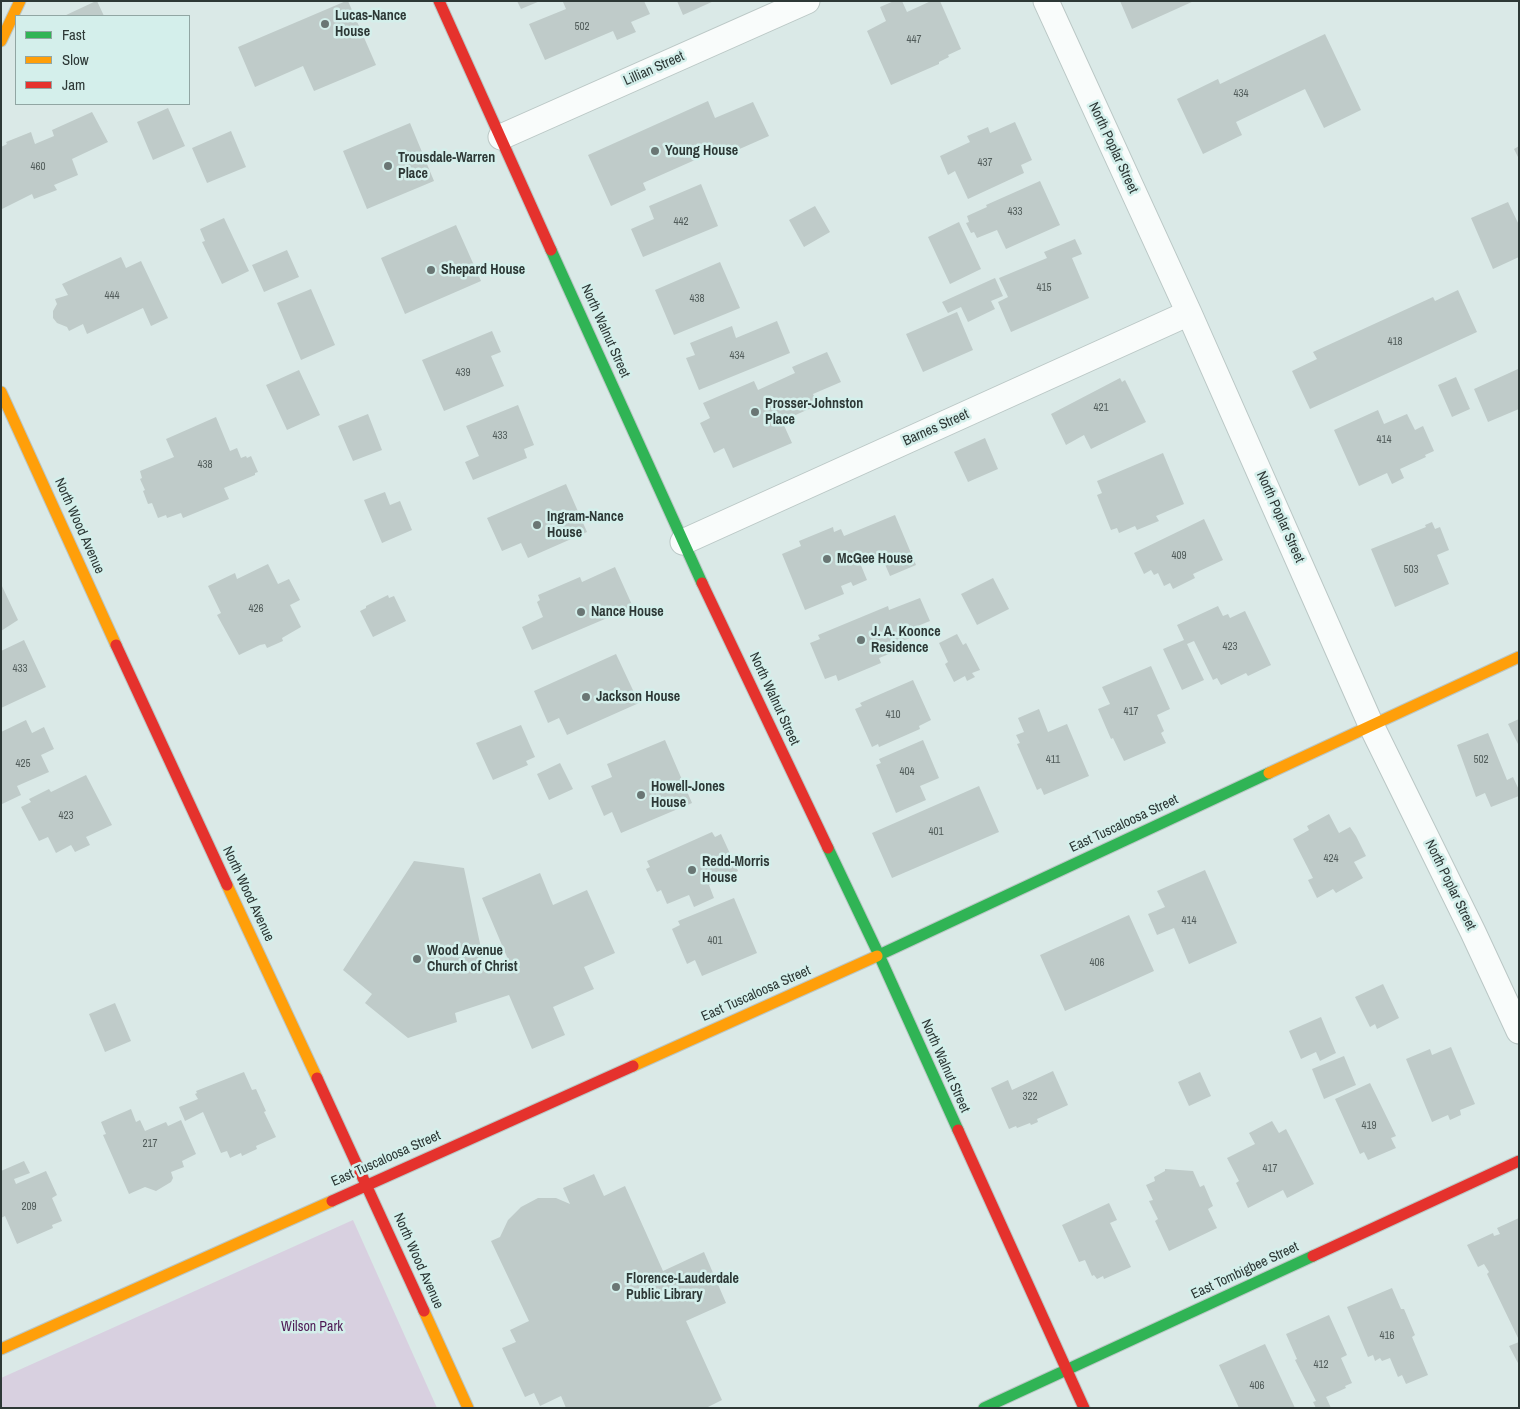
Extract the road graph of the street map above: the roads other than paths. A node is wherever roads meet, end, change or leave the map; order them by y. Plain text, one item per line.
1 (20, 1) edge
2 (439, 1) edge
3 (807, 1) edge
4 (1046, 1) edge
5 (1, 41) edge
6 (501, 137) junction
7 (1189, 313) junction
8 (1, 392) edge
9 (683, 542) junction
10 (1519, 657) edge
11 (1371, 725) junction
12 (878, 955) junction
13 (1519, 1031) edge
14 (1519, 1161) edge
15 (367, 1184) junction
16 (1, 1348) edge
17 (1066, 1370) junction
18 (468, 1408) edge
19 (984, 1408) edge
20 (1084, 1408) edge

1 - 5 street
2 - 6 street, North Walnut Street
3 - 6 street, Lillian Street
4 - 7 street, North Poplar Street
6 - 9 street, North Walnut Street
7 - 9 street, Barnes Street
7 - 11 street, North Poplar Street
8 - 15 street, North Wood Avenue
9 - 12 street, North Walnut Street
10 - 11 street, East Tuscaloosa Street
11 - 12 street, East Tuscaloosa Street
11 - 13 street, North Poplar Street
12 - 15 street, East Tuscaloosa Street
12 - 17 street, North Walnut Street
14 - 17 street, East Tombigbee Street
15 - 16 street, East Tuscaloosa Street
15 - 18 street, North Wood Avenue
17 - 19 street, East Tombigbee Street
17 - 20 street, North Walnut Street

